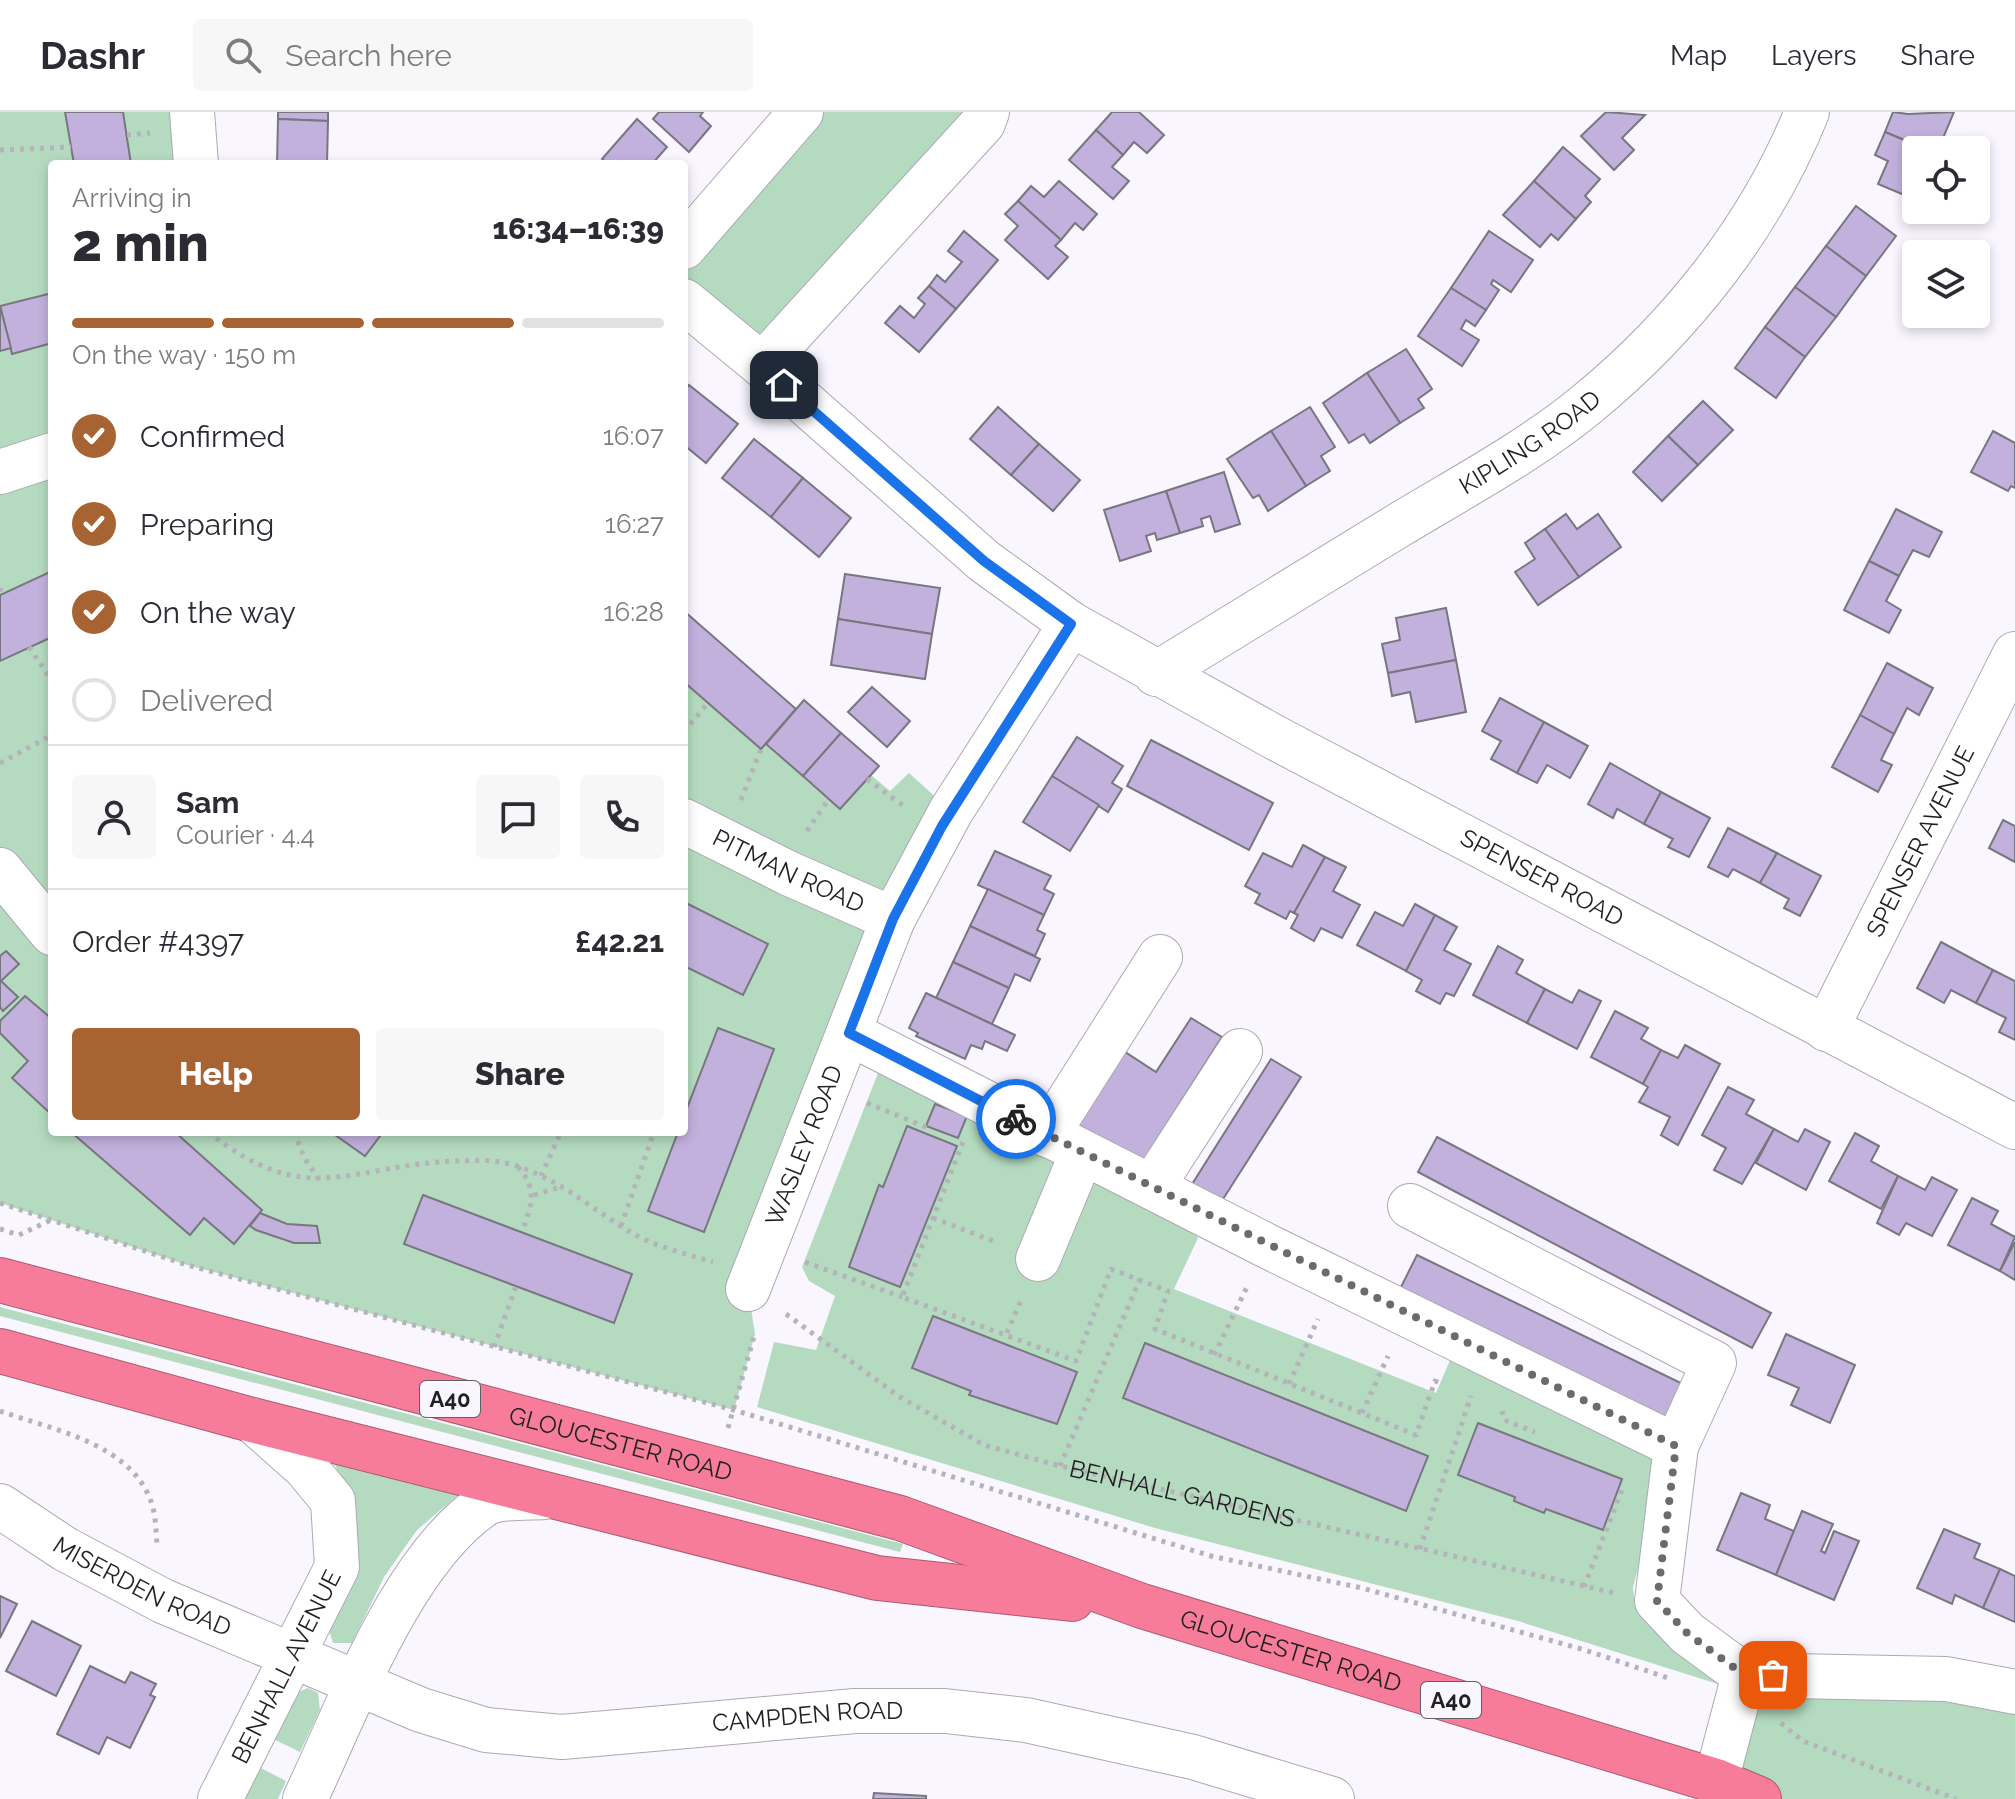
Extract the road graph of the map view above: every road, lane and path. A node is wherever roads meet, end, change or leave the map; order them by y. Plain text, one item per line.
1 (192, 112) edge
2 (801, 112) edge
3 (987, 112) edge
4 (1807, 112) edge
5 (71, 147) dead end
6 (0, 150) edge
7 (196, 160) edge
8 (688, 242) edge
9 (688, 304) edge
10 (762, 365) junction
11 (48, 456) edge
12 (0, 472) edge
13 (1071, 624) junction
14 (29, 647) dead end
15 (2015, 654) edge
16 (1156, 674) junction
17 (48, 675) edge
18 (708, 703) dead end
19 (688, 727) edge
20 (48, 737) edge
21 (761, 749) dead end
22 (0, 763) edge
23 (688, 823) edge
24 (724, 841) junction
25 (0, 870) edge
26 (893, 919) junction
27 (48, 928) edge
28 (1160, 957) dead end
29 (1826, 1029) junction
30 (849, 1033) junction
31 (1240, 1051) dead end
32 (829, 1088) junction
33 (2015, 1127) edge
34 (936, 1131) dead end
35 (214, 1136) edge
36 (296, 1136) edge
37 (559, 1136) edge
38 (653, 1136) edge
39 (949, 1137) dead end
40 (1065, 1144) junction
41 (518, 1167) junction
42 (541, 1176) junction
43 (320, 1181) junction
44 (561, 1187) junction
45 (1152, 1187) junction
46 (534, 1195) junction
47 (0, 1203) edge
48 (1410, 1206) dead end
49 (933, 1218) junction
50 (51, 1220) junction
51 (621, 1226) junction
52 (522, 1232) dead end
53 (19, 1235) dead end
54 (1267, 1246) junction
55 (1038, 1259) joint
56 (756, 1271) junction
57 (1336, 1278) junction
58 (1140, 1279) junction
59 (0, 1280) edge
60 (516, 1286) dead end
61 (902, 1297) junction
62 (1406, 1313) junction
63 (494, 1347) junction
64 (0, 1351) edge
65 (1214, 1355) junction
66 (1289, 1384) junction
67 (1447, 1386) dead end
68 (1459, 1391) dead end
69 (1471, 1395) junction
70 (1481, 1399) dead end
71 (1491, 1403) dead end
72 (734, 1410) junction
73 (0, 1411) edge
74 (1362, 1413) junction
75 (252, 1420) junction
76 (1545, 1436) dead end
77 (1676, 1446) junction
78 (1060, 1466) junction
79 (1629, 1472) dead end
80 (551, 1496) junction
81 (0, 1506) edge
82 (1420, 1549) junction
83 (1584, 1587) junction
84 (163, 1601) junction
85 (1657, 1601) junction
86 (1142, 1606) junction
87 (290, 1654) junction
88 (357, 1682) junction
89 (1741, 1688) junction
90 (2015, 1692) edge
91 (1716, 1781) junction
92 (220, 1799) edge
93 (305, 1799) edge
94 (1332, 1799) edge
95 (1759, 1799) edge
96 (1956, 1799) edge

1 - 7 street
2 - 8 street
3 - 10 street
4 - 16 street, KIPLING ROAD
5 - 6 path
9 - 10 street, SPENSER ROAD
10 - 13 street, SPENSER ROAD
11 - 12 street
13 - 16 street, SPENSER ROAD
13 - 26 street, WASLEY ROAD
14 - 17 path
15 - 29 street, SPENSER AVENUE
16 - 29 street, SPENSER ROAD
18 - 19 path
20 - 22 path
21 - 24 path
23 - 24 street, PITMAN ROAD
24 - 26 street, PITMAN ROAD
25 - 27 street
26 - 30 street, WASLEY ROAD
28 - 40 street
29 - 33 street, SPENSER ROAD
30 - 32 street, WASLEY ROAD
30 - 40 street
31 - 45 street
32 - 34 path
32 - 56 street, WASLEY ROAD
35 - 43 path
36 - 43 path
37 - 42 path
38 - 51 path
39 - 49 path
40 - 45 street
40 - 55 street
41 - 42 path
41 - 43 path
41 - 46 path
42 - 44 path
44 - 46 path
44 - 51 path
45 - 54 street
46 - 52 path
47 - 50 path
48 - 77 street
49 - 55 path
49 - 61 path
50 - 53 path
50 - 63 path
51 - 56 path
54 - 57 street
54 - 65 path
56 - 61 path
56 - 72 path
56 - 78 path, BENHALL GARDENS
57 - 62 street
57 - 66 path
58 - 61 path
58 - 65 path
58 - 78 path
59 - 86 highway, GLOUCESTER ROAD / A40
60 - 63 path
62 - 74 path
62 - 77 street
63 - 72 path
64 - 75 highway, GLOUCESTER ROAD / A40
65 - 66 path
66 - 74 path
67 - 74 path
68 - 69 path
69 - 70 path
69 - 82 path
71 - 76 path
72 - 89 path
73 - 84 path
75 - 80 highway, GLOUCESTER ROAD / A40
75 - 87 street, BENHALL AVENUE
77 - 85 street
78 - 82 path, BENHALL GARDENS
79 - 83 path
80 - 86 highway, GLOUCESTER ROAD / A40
80 - 88 street
81 - 84 street, MISERDEN ROAD
82 - 83 path, BENHALL GARDENS
83 - 85 path, BENHALL GARDENS
84 - 87 street, MISERDEN ROAD
85 - 89 street
86 - 91 highway, GLOUCESTER ROAD / A40
87 - 88 street, CAMPDEN ROAD
87 - 92 street, BENHALL AVENUE
88 - 93 street
88 - 94 street, CAMPDEN ROAD
89 - 90 street
89 - 91 street
89 - 96 path
91 - 95 highway, GLOUCESTER ROAD / A40

